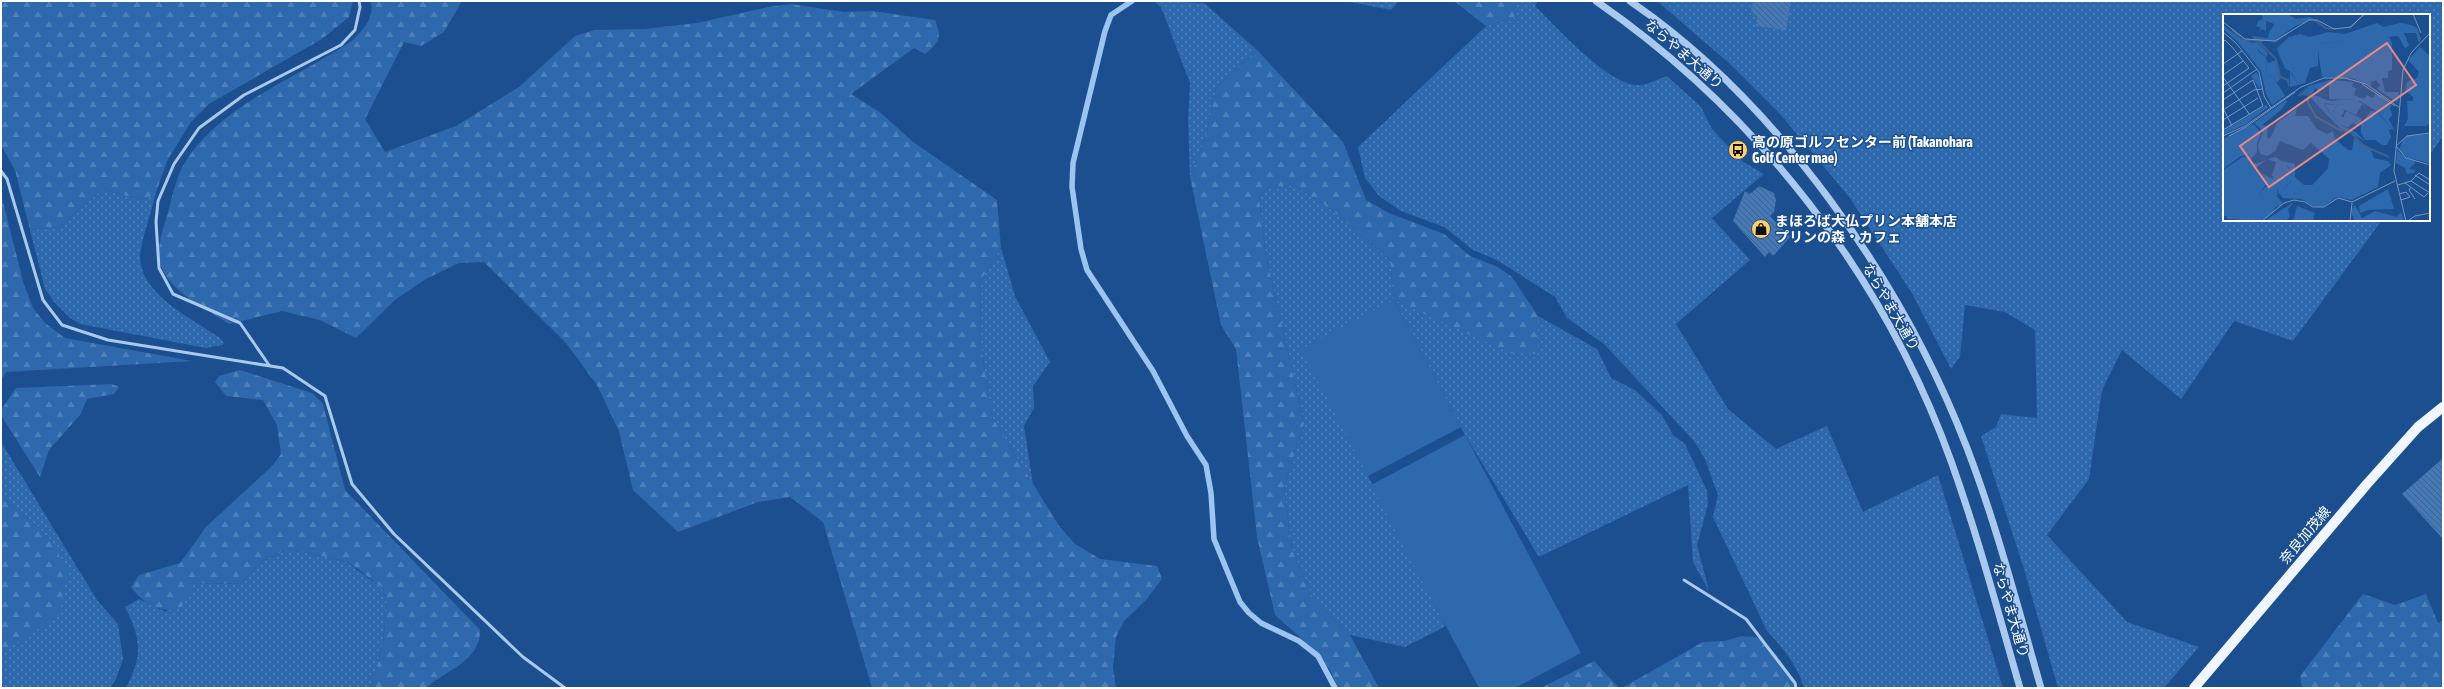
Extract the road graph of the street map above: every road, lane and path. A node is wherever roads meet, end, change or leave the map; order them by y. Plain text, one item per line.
1 (359, 1) edge
2 (1596, 1) edge
3 (1630, 1) edge
4 (1, 170) edge
5 (269, 365) junction
6 (2443, 407) edge
7 (1684, 580) dead end
8 (565, 688) edge
9 (1796, 688) edge
10 (2020, 688) edge
11 (2041, 688) edge
12 (2194, 688) edge

1 - 5 lane
2 - 10 street, ならやま大通り
3 - 11 street, ならやま大通り
4 - 5 lane
5 - 8 lane
6 - 12 main road, 奈良加茂線
7 - 9 lane

